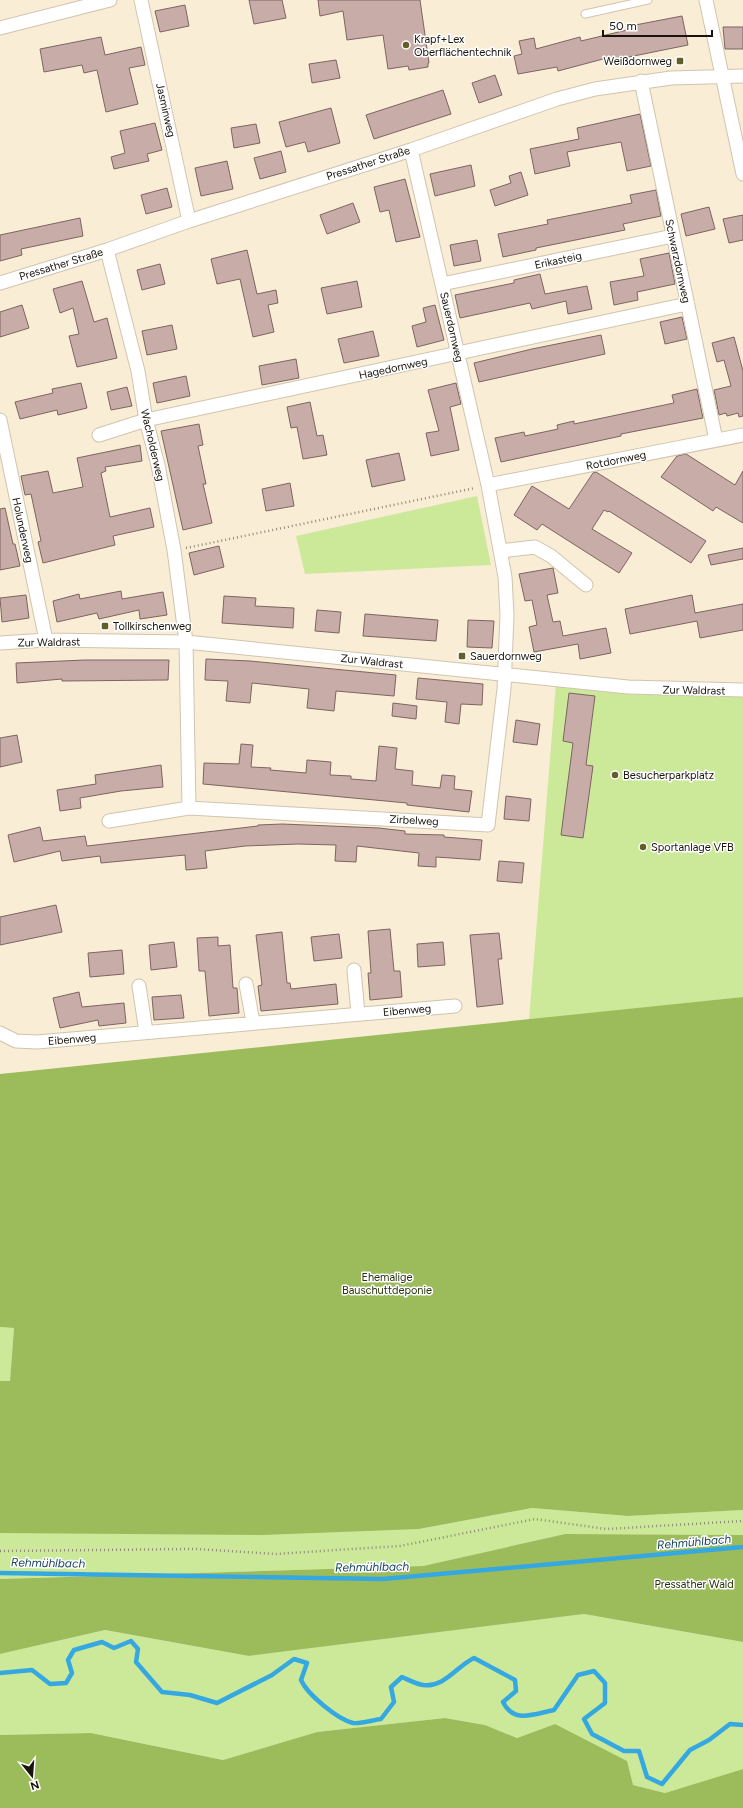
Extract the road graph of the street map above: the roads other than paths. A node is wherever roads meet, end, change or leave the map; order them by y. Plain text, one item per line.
1 (110, 0) edge
2 (141, 0) edge
3 (648, 0) edge
4 (706, 0) edge
5 (585, 14) dead end
6 (0, 28) edge
7 (721, 76) junction
8 (743, 76) edge
9 (641, 82) junction
10 (411, 150) junction
11 (743, 174) edge
12 (189, 221) junction
13 (673, 236) junction
14 (107, 250) junction
15 (0, 283) edge
16 (442, 284) junction
17 (687, 304) junction
18 (458, 354) junction
19 (0, 420) edge
20 (146, 420) junction
21 (99, 435) dead end
22 (743, 435) edge
23 (716, 440) junction
24 (488, 485) junction
25 (500, 551) junction
26 (586, 585) dead end
27 (46, 640) junction
28 (186, 642) junction
29 (0, 643) edge
30 (504, 675) junction
31 (743, 690) edge
32 (189, 808) junction
33 (109, 821) dead end
34 (354, 970) dead end
35 (246, 984) dead end
36 (139, 986) dead end
37 (455, 1006) dead end
38 (358, 1014) junction
39 (253, 1022) junction
40 (146, 1032) junction
41 (0, 1033) edge

1 - 6 street
2 - 12 street, Jasminweg
3 - 5 lane
4 - 7 street
7 - 8 street, Pressather Straße
7 - 9 street, Pressather Straße
7 - 11 street
9 - 10 street, Pressather Straße
9 - 13 street, Schwarzdornweg
10 - 12 street, Pressather Straße
10 - 16 street, Sauerdornweg
12 - 14 street, Pressather Straße
13 - 16 street, Erikasteig
13 - 17 street, Schwarzdornweg
14 - 15 street, Pressather Straße
14 - 20 street, Wacholderweg
16 - 18 street, Sauerdornweg
17 - 18 street, Hagedornweg
17 - 23 street, Schwarzdornweg
18 - 20 street, Hagedornweg
18 - 24 street, Sauerdornweg
19 - 27 street, Holunderweg
20 - 21 street, Hagedornweg
20 - 28 street, Wacholderweg
22 - 23 street, Rotdornweg
23 - 24 street, Rotdornweg
24 - 25 street, Sauerdornweg
25 - 26 street
25 - 30 street, Sauerdornweg
27 - 28 street, Zur Waldrast
27 - 29 street, Zur Waldrast
28 - 30 street, Zur Waldrast
28 - 32 street
30 - 31 street, Zur Waldrast
30 - 32 street, Zirbelweg
32 - 33 street, Zirbelweg
34 - 38 street
35 - 39 street
36 - 40 street
37 - 38 street, Eibenweg
38 - 39 street, Eibenweg
39 - 40 street, Eibenweg
40 - 41 street, Eibenweg

